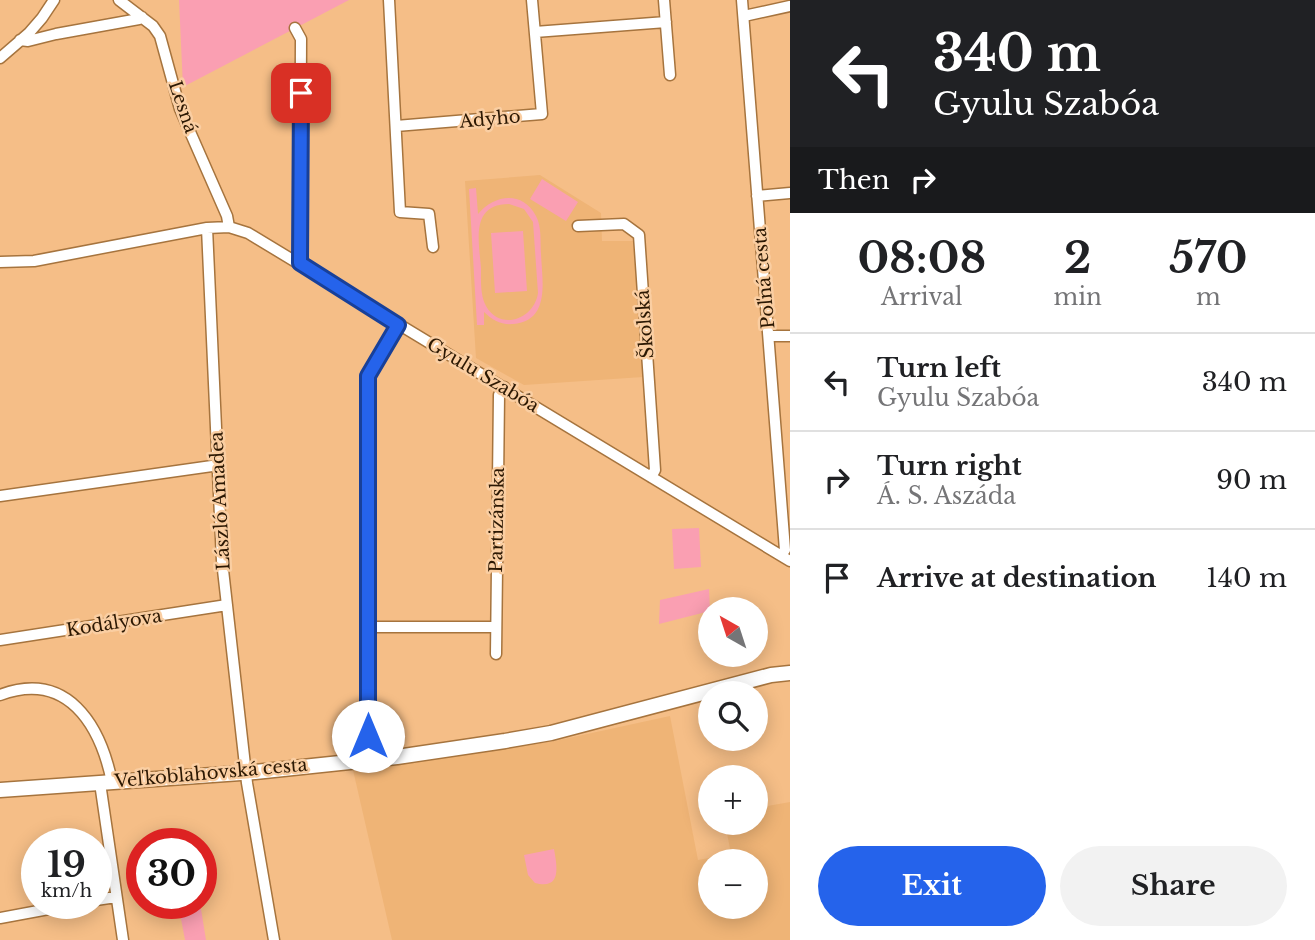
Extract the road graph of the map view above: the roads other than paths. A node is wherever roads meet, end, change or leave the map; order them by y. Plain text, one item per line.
1 (54, 0) edge
2 (119, 0) edge
3 (389, 0) edge
4 (532, 0) edge
5 (664, 0) edge
6 (742, 0) edge
7 (790, 6) edge
8 (744, 16) junction
9 (142, 17) junction
10 (666, 22) junction
11 (295, 27) dead end
12 (535, 32) junction
13 (20, 40) junction
14 (0, 58) edge
15 (670, 75) dead end
16 (396, 126) junction
17 (790, 193) edge
18 (757, 196) junction
19 (578, 226) dead end
20 (229, 227) junction
21 (207, 228) junction
22 (433, 247) dead end
23 (0, 262) edge
24 (300, 263) junction
25 (398, 325) junction
26 (769, 336) junction
27 (790, 337) edge
28 (503, 387) junction
29 (219, 465) junction
30 (651, 477) junction
31 (0, 496) edge
32 (785, 558) edge
33 (227, 605) junction
34 (368, 626) junction
35 (496, 627) junction
36 (0, 640) edge
37 (496, 654) dead end
38 (790, 673) edge
39 (0, 695) edge
40 (368, 759) junction
41 (246, 772) junction
42 (106, 782) junction
43 (0, 790) edge
44 (116, 897) junction
45 (112, 898) edge
46 (21, 914) edge
47 (0, 918) edge
48 (123, 940) edge
49 (274, 940) edge

1 - 13 street
2 - 9 street, Lesná
3 - 16 street
4 - 12 street, Adyho
5 - 10 street
6 - 8 street, Poľná cesta
7 - 8 street
8 - 18 street, Poľná cesta
9 - 13 street
9 - 20 street, Lesná
10 - 12 street
10 - 15 street
11 - 24 street
12 - 16 street, Adyho
13 - 14 street
16 - 22 street
17 - 18 street
18 - 26 street, Poľná cesta
19 - 30 street, Školská
20 - 21 street, Gyulu Szabóa
20 - 24 street, Gyulu Szabóa
21 - 23 street, Gyulu Szabóa
21 - 29 street, László Amadea
24 - 25 street, Gyulu Szabóa
25 - 28 street, Gyulu Szabóa
25 - 34 street
26 - 27 street
26 - 32 street, Poľná cesta
28 - 30 street, Gyulu Szabóa
28 - 35 street, Partizánska
29 - 31 street
29 - 33 street, László Amadea
30 - 32 street, Gyulu Szabóa
33 - 36 street, Kodályova
33 - 41 street, László Amadea
34 - 35 street
34 - 40 street
35 - 37 street, Partizánska
38 - 40 main road, Veľkoblahovská cesta
39 - 42 street
40 - 41 main road, Veľkoblahovská cesta
41 - 42 main road, Veľkoblahovská cesta
41 - 49 street, László Amadea
42 - 43 main road, Veľkoblahovská cesta
42 - 44 street
44 - 45 street
44 - 48 street
46 - 47 street

